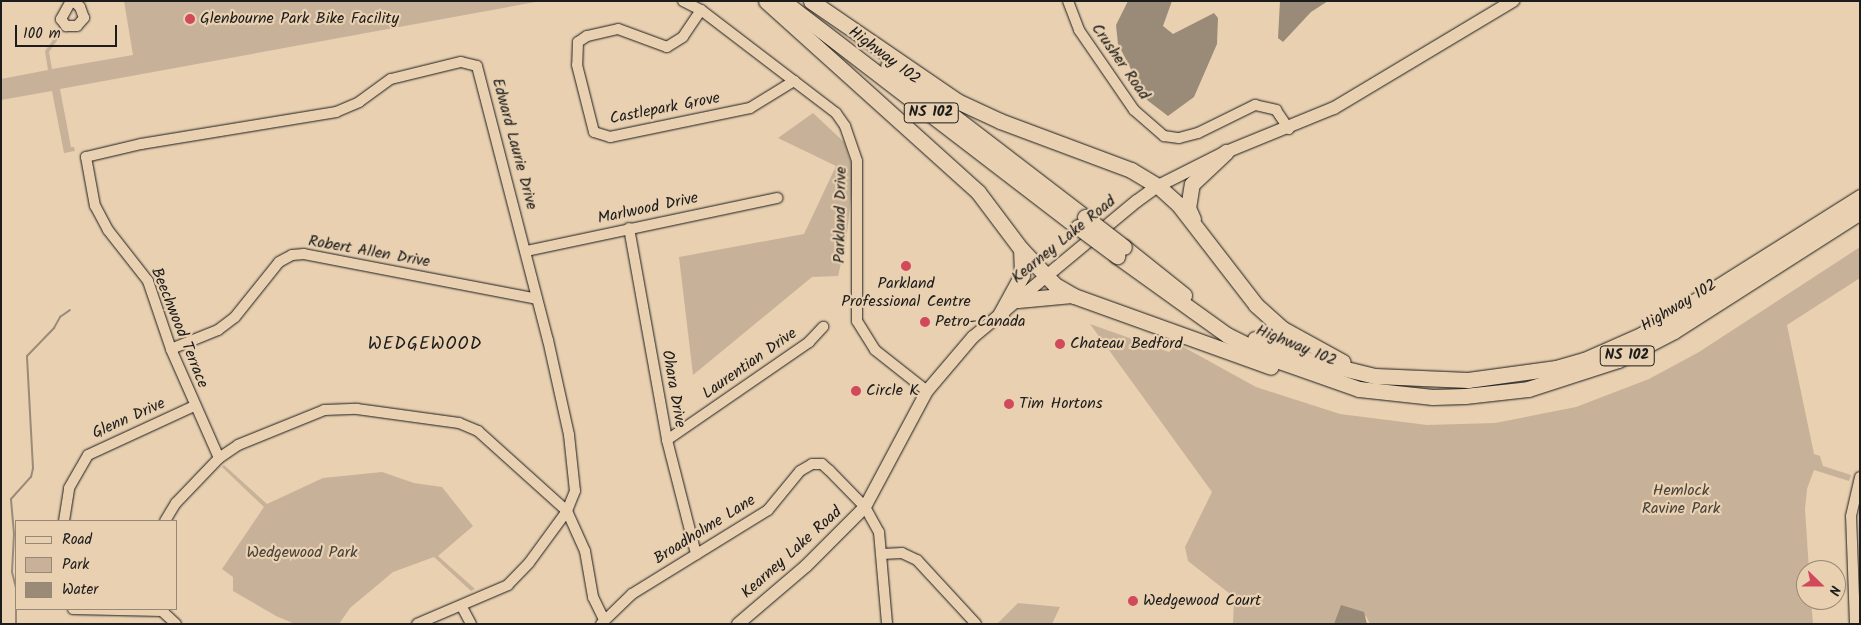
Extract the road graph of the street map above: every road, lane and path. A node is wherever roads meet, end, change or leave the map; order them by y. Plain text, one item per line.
1 (682, 1) edge
2 (766, 1) edge
3 (783, 1) edge
4 (802, 1) edge
5 (811, 1) edge
6 (1068, 1) edge
7 (1513, 1) edge
8 (701, 10) junction
9 (794, 81) junction
10 (1289, 128) junction
11 (1226, 152) junction
12 (86, 157) joint
13 (1158, 186) junction
14 (1860, 197) edge
15 (777, 198) dead end
16 (1860, 212) edge
17 (1081, 222) junction
18 (1197, 227) junction
19 (629, 228) junction
20 (1021, 249) junction
21 (526, 251) junction
22 (1121, 252) junction
23 (1046, 278) junction
24 (1074, 296) junction
25 (537, 299) junction
26 (1018, 300) junction
27 (1000, 315) junction
28 (823, 327) dead end
29 (171, 350) junction
30 (1402, 377) junction
31 (1359, 389) junction
32 (927, 391) junction
33 (194, 406) junction
34 (667, 440) junction
35 (219, 458) junction
36 (1860, 477) edge
37 (865, 507) junction
38 (567, 511) junction
39 (64, 520) edge
40 (166, 520) edge
41 (696, 554) junction
42 (882, 554) junction
43 (462, 606) junction
44 (162, 610) edge
45 (602, 622) edge
46 (176, 624) edge
47 (417, 624) edge
48 (471, 624) edge
49 (738, 624) edge
50 (887, 624) edge
51 (976, 624) edge
52 (1855, 624) edge

1 - 8 street, Parkland Drive
2 - 20 highway
3 - 17 highway, Highway 102 / NS 102
4 - 17 highway, Highway 102 / NS 102
5 - 13 highway
6 - 10 street, Crusher Road
7 - 10 main road, Kearney Lake Road
8 - 9 street, Parkland Drive
8 - 9 street, Castlepark Grove
9 - 32 street, Parkland Drive
10 - 11 main road, Kearney Lake Road
11 - 13 main road, Kearney Lake Road
11 - 18 highway
12 - 21 street, Edward Laurie Drive
12 - 29 street, Beechwood Terrace
13 - 18 highway
13 - 23 main road, Kearney Lake Road
14 - 30 highway, Highway 102 / NS 102
15 - 19 street, Marlwood Drive
16 - 31 highway, Highway 102 / NS 102
17 - 22 highway, Highway 102 / NS 102, bridge
18 - 30 highway
19 - 21 street, Marlwood Drive
19 - 34 street, Ohara Drive
20 - 23 highway
20 - 27 highway
21 - 25 street, Edward Laurie Drive
22 - 30 highway, Highway 102 / NS 102
22 - 31 highway, Highway 102 / NS 102
23 - 24 highway
23 - 26 main road, Kearney Lake Road
24 - 26 highway
24 - 31 highway
25 - 29 street, Robert Allen Drive
25 - 38 street, Edward Laurie Drive
26 - 27 main road, Kearney Lake Road
27 - 32 main road, Kearney Lake Road
28 - 34 street, Laurentian Drive
29 - 33 street, Beechwood Terrace
32 - 37 main road, Kearney Lake Road
33 - 35 street, Beechwood Terrace
33 - 39 street, Glenn Drive
34 - 41 street, Ohara Drive
35 - 38 street
35 - 40 street
36 - 52 street
37 - 41 street, Broadholme Lane
37 - 42 street, Broadholme Lane
37 - 49 main road, Kearney Lake Road
38 - 43 street
38 - 45 street
41 - 45 street, Broadholme Lane
42 - 50 street, Broadholme Lane
42 - 51 street
43 - 47 street
43 - 48 street
44 - 46 street

